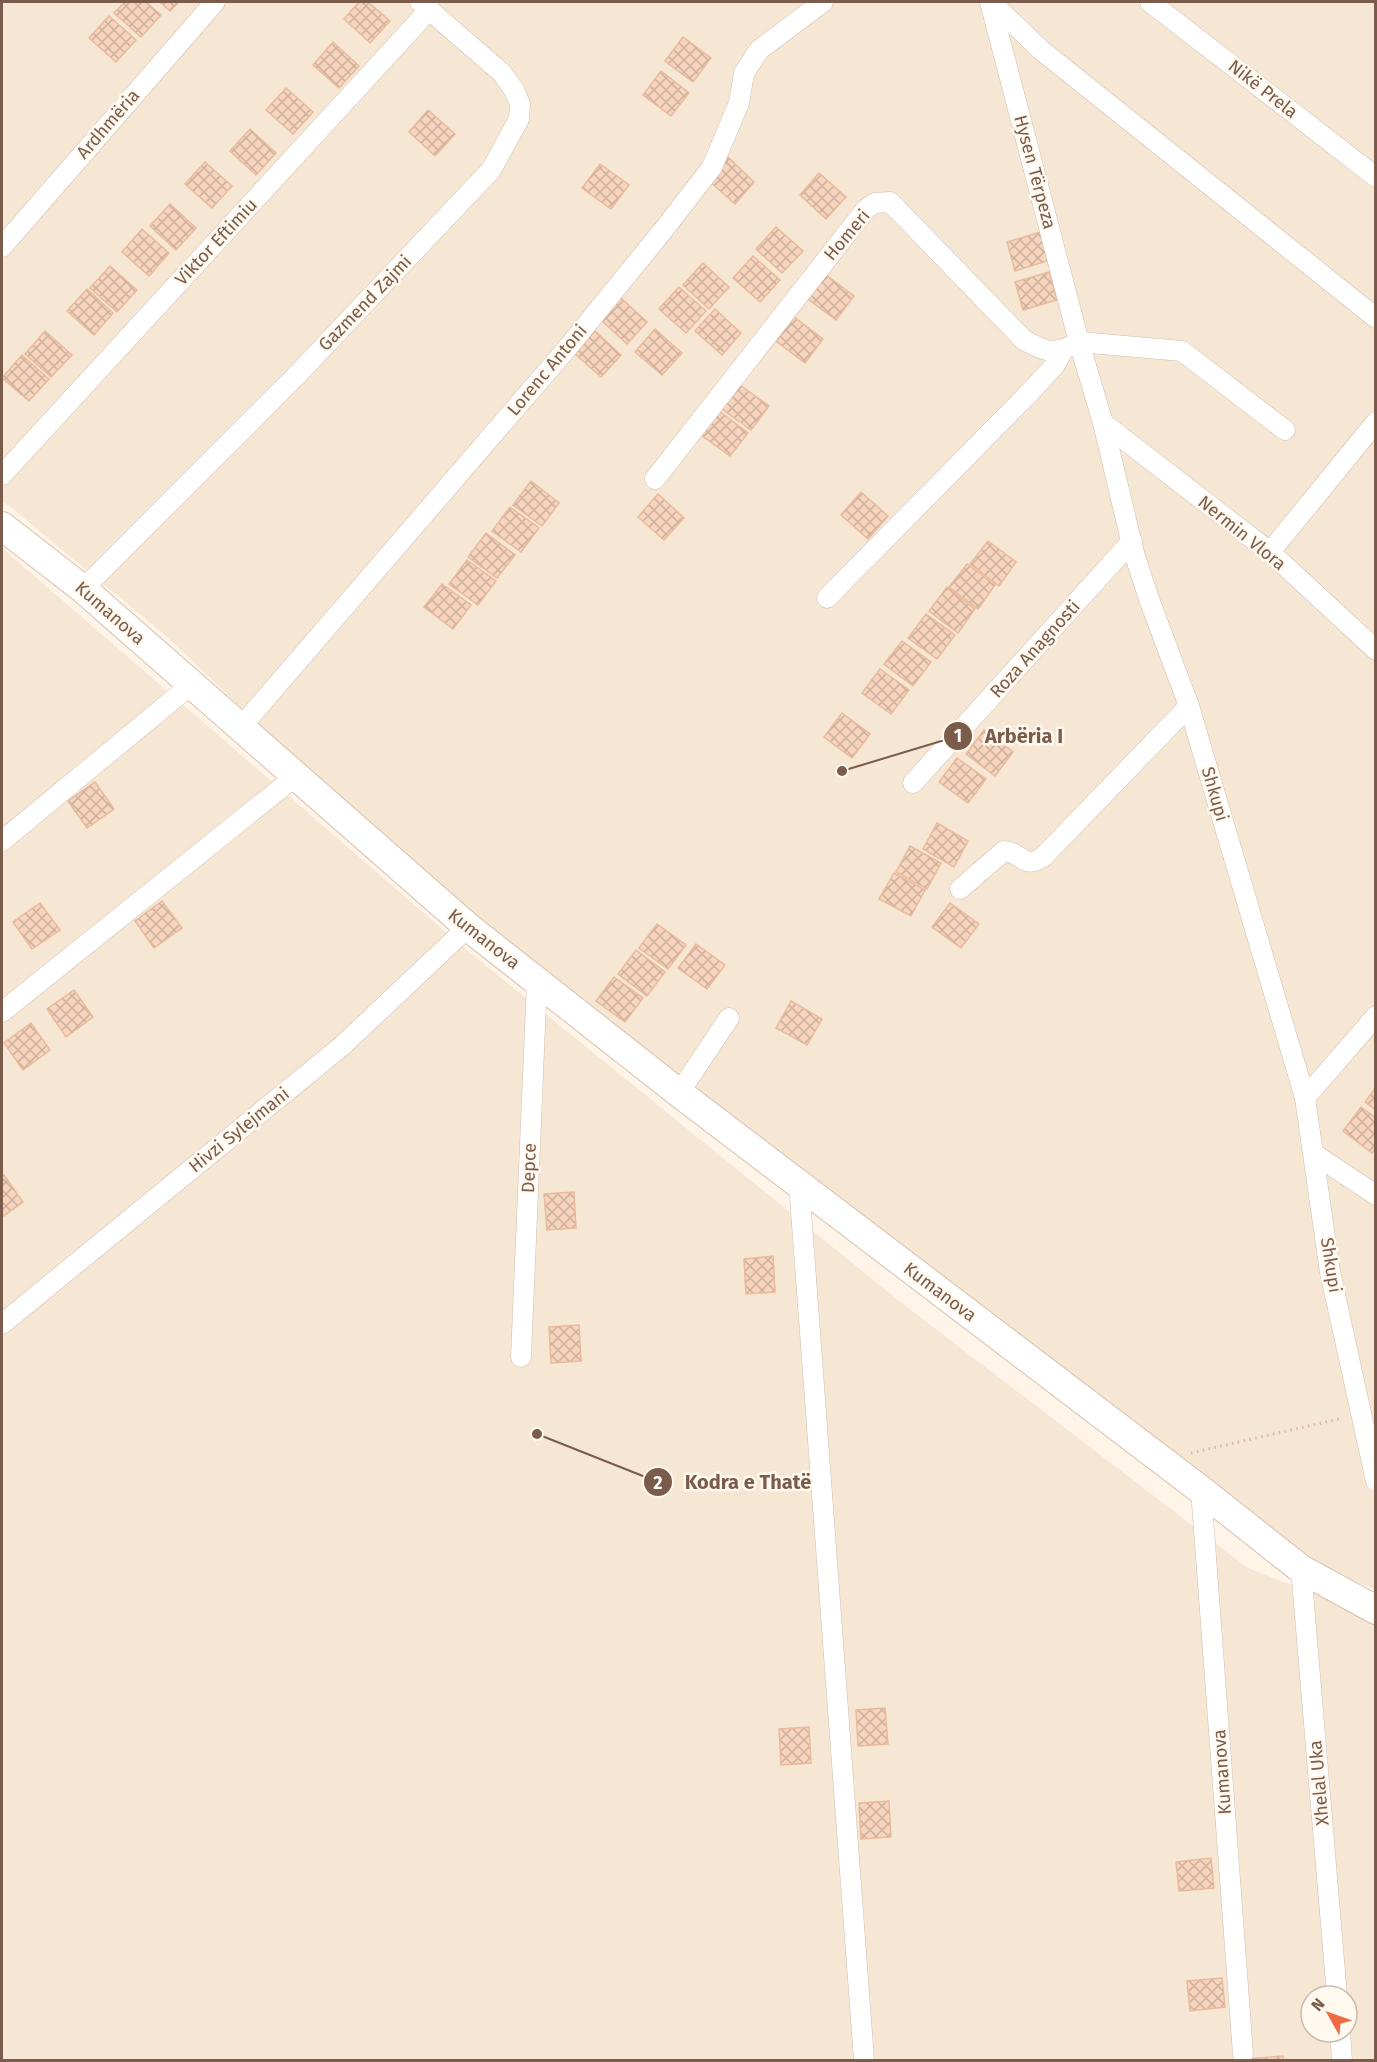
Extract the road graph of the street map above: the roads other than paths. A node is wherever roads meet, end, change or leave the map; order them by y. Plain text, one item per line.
1 (215, 2) edge
2 (823, 2) edge
3 (991, 2) edge
4 (1150, 2) edge
5 (425, 5) edge
6 (1376, 177) edge
7 (2, 247) edge
8 (1376, 318) edge
9 (1070, 347) junction
10 (1376, 422) edge
11 (1103, 423) junction
12 (1285, 430) dead end
13 (2, 475) edge
14 (655, 479) dead end
15 (2, 526) edge
16 (1132, 541) junction
17 (1270, 552) junction
18 (83, 589) junction
19 (827, 597) dead end
20 (1376, 650) edge
21 (192, 684) junction
22 (1189, 706) junction
23 (241, 727) junction
24 (296, 776) junction
25 (914, 783) dead end
26 (2, 841) edge
27 (960, 889) dead end
28 (468, 927) junction
29 (537, 980) junction
30 (2, 1012) edge
31 (1376, 1016) edge
32 (729, 1018) dead end
33 (679, 1093) junction
34 (1305, 1098) junction
35 (1314, 1154) junction
36 (799, 1184) junction
37 (1373, 1189) edge
38 (2, 1324) edge
39 (521, 1357) dead end
40 (1376, 1481) edge
41 (1201, 1490) junction
42 (1301, 1569) junction
43 (1376, 1610) edge
44 (1336, 1984) edge
45 (1341, 2044) edge
46 (1244, 2054) dead end
47 (864, 2061) edge
48 (1342, 2061) edge

1 - 7 street, Ardhmëria
2 - 23 street, Lorenc Antoni
3 - 8 street
3 - 9 street, Hysen Tërpeza
4 - 6 street, Nikë Prela
5 - 13 street, Viktor Eftimiu
5 - 18 street, Gazmend Zajmi
9 - 11 street, Shkupi
9 - 12 street
9 - 14 street, Homeri
9 - 19 street
10 - 17 street
11 - 16 street, Shkupi
11 - 17 street, Nermin Vlora
15 - 18 main road, Kumanova
16 - 22 street, Shkupi
16 - 25 street, Roza Anagnosti
17 - 20 street, Nermin Vlora
18 - 21 main road, Kumanova
21 - 23 main road, Kumanova
21 - 26 street
22 - 27 street
22 - 34 street, Shkupi
23 - 24 main road, Kumanova
24 - 28 main road, Kumanova
24 - 30 street
28 - 29 main road, Kumanova
28 - 38 street, Hivzi Sylejmani
29 - 33 main road, Kumanova
29 - 39 street, Depce
31 - 34 street
32 - 33 street
33 - 36 main road, Kumanova
34 - 35 street, Shkupi
35 - 37 street
35 - 40 street, Shkupi
36 - 41 main road, Kumanova
36 - 47 street
41 - 42 main road, Kumanova
41 - 46 street, Kumanova
42 - 43 main road, Kumanova
42 - 44 street, Xhelal Uka
45 - 48 street

